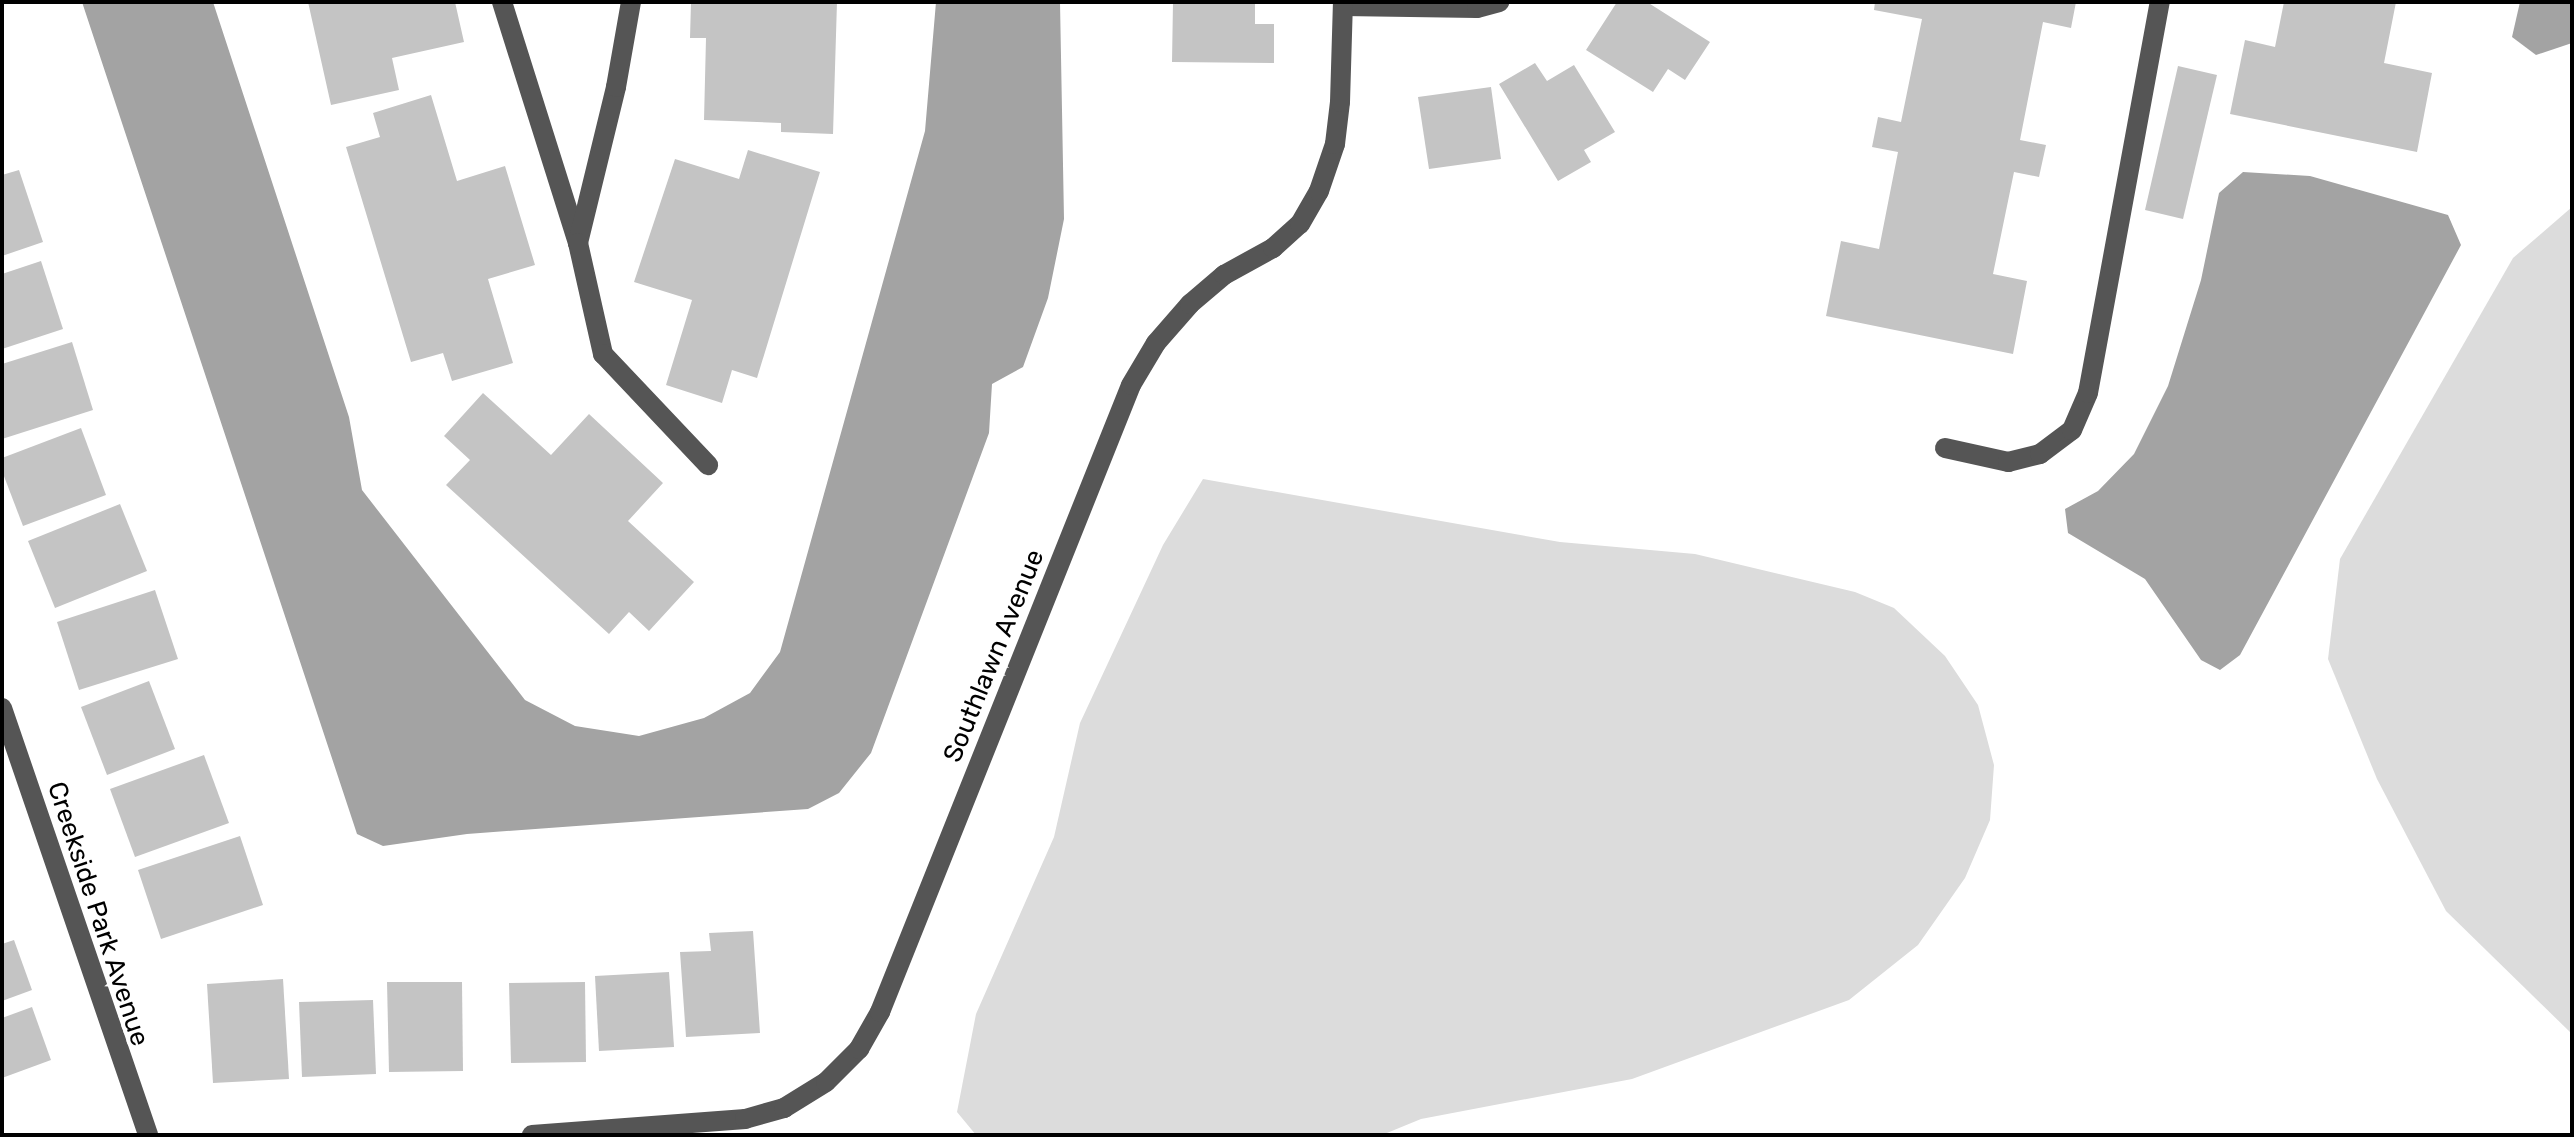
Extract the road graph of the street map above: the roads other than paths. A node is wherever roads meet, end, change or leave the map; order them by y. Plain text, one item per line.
1 (502, 2) edge
2 (631, 2) edge
3 (1499, 2) edge
4 (2160, 2) edge
5 (1343, 4) edge
6 (578, 243) junction
7 (1945, 448) dead end
8 (708, 465) dead end
9 (2, 708) edge
10 (148, 1135) edge
11 (532, 1135) edge

1 - 6 street
2 - 6 street
3 - 5 street, Southlawn Avenue
4 - 7 street
5 - 11 street, Southlawn Avenue
6 - 8 street
9 - 10 street, Creekside Park Avenue

